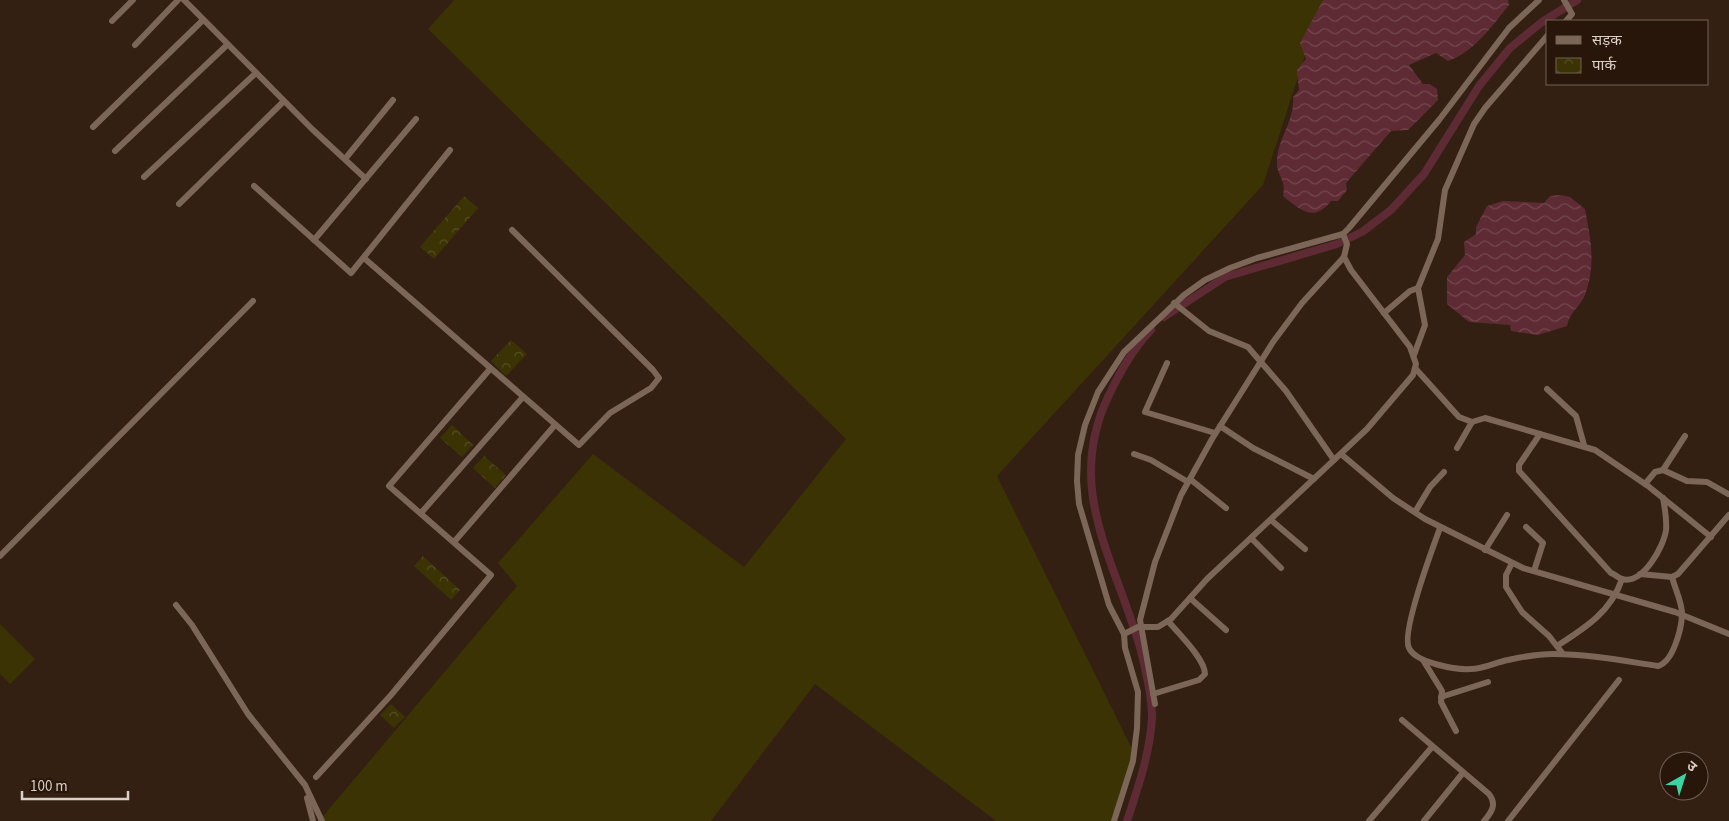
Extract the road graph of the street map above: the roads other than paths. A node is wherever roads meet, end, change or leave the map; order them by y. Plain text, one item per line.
1 (133, 0) edge
2 (178, 0) edge
3 (184, 0) edge
4 (1539, 0) edge
5 (1564, 0) edge
6 (203, 20) junction
7 (1567, 20) edge
8 (112, 21) dead end
9 (1546, 37) edge
10 (135, 45) dead end
11 (227, 45) junction
12 (256, 73) junction
13 (392, 100) dead end
14 (284, 101) junction
15 (416, 118) dead end
16 (92, 127) dead end
17 (450, 150) dead end
18 (115, 151) dead end
19 (345, 159) junction
20 (144, 177) dead end
21 (366, 179) junction
22 (254, 186) dead end
23 (179, 204) dead end
24 (512, 230) dead end
25 (1345, 239) junction
26 (314, 240) junction
27 (1344, 257) junction
28 (364, 258) junction
29 (1418, 288) junction
30 (254, 301) dead end
31 (1177, 306) junction
32 (1384, 313) junction
33 (1414, 355) junction
34 (1261, 360) junction
35 (1167, 363) dead end
36 (1415, 368) junction
37 (490, 369) junction
38 (1547, 389) dead end
39 (523, 397) junction
40 (1472, 422) junction
41 (555, 424) junction
42 (1220, 426) junction
43 (1216, 433) junction
44 (1540, 434) junction
45 (1685, 436) dead end
46 (1584, 445) junction
47 (1458, 448) dead end
48 (1134, 454) dead end
49 (1341, 454) junction
50 (1334, 460) junction
51 (1663, 470) junction
52 (1444, 472) dead end
53 (1314, 479) junction
54 (1189, 480) junction
55 (1645, 484) junction
56 (1728, 494) edge
57 (1663, 498) junction
58 (1226, 508) dead end
59 (1415, 512) junction
60 (421, 513) junction
61 (1507, 515) dead end
62 (1729, 515) edge
63 (1271, 520) junction
64 (1526, 527) dead end
65 (1440, 528) junction
66 (1711, 537) junction
67 (1251, 538) junction
68 (454, 542) junction
69 (1305, 549) dead end
70 (1485, 550) junction
71 (0, 556) edge
72 (1512, 563) junction
73 (1281, 568) dead end
74 (1534, 571) junction
75 (1640, 574) junction
76 (1672, 578) junction
77 (1622, 579) junction
78 (1617, 595) junction
79 (1190, 598) junction
80 (176, 605) dead end
81 (1682, 614) junction
82 (1168, 621) junction
83 (1137, 629) junction
84 (1226, 630) dead end
85 (1124, 634) junction
86 (1729, 634) edge
87 (1557, 646) junction
88 (1563, 654) junction
89 (1422, 659) junction
90 (1620, 680) dead end
91 (1488, 682) dead end
92 (1153, 694) junction
93 (1441, 698) junction
94 (1155, 704) dead end
95 (1402, 720) dead end
96 (1456, 731) dead end
97 (1432, 747) junction
98 (1462, 774) junction
99 (316, 777) dead end
100 (305, 785) junction
101 (313, 821) edge
102 (322, 821) edge
103 (1114, 821) edge
104 (1369, 821) edge
105 (1424, 821) edge
106 (1484, 821) edge
107 (1508, 821) edge

1 - 8 street
2 - 10 street
3 - 6 street
4 - 25 street
5 - 7 street
6 - 11 street
6 - 16 street
9 - 29 street
11 - 12 street
11 - 18 street
12 - 14 street
12 - 20 street
13 - 19 street
14 - 19 street
14 - 23 street
15 - 21 street
17 - 28 street
19 - 21 street
21 - 26 street
22 - 26 street
24 - 41 street
25 - 27 street
25 - 31 street
26 - 28 street
27 - 32 street
27 - 34 street
28 - 37 street
29 - 32 street
29 - 33 street
30 - 71 street
31 - 34 street
31 - 85 street
32 - 33 street
33 - 36 street
34 - 42 street
34 - 50 street
35 - 43 street
36 - 40 street
36 - 49 street
37 - 39 street
37 - 60 street
38 - 46 street
39 - 41 street
39 - 60 street
40 - 44 street
40 - 47 street
41 - 68 street
42 - 43 street
42 - 53 street
43 - 54 street
44 - 46 street
44 - 77 street
45 - 51 street
46 - 55 street
48 - 54 street
49 - 50 street
49 - 59 street
50 - 53 street
51 - 55 street
51 - 56 street
52 - 59 street
53 - 63 street
54 - 58 street
54 - 83 street
55 - 57 street
57 - 66 street
57 - 75 street
59 - 65 street
60 - 68 street
61 - 70 street
62 - 66 street
63 - 67 street
63 - 69 street
64 - 74 street
65 - 70 street
65 - 89 street
66 - 76 street
67 - 73 street
67 - 79 street
68 - 99 street
70 - 72 street
72 - 74 street
72 - 87 street
74 - 78 street
75 - 76 street
75 - 77 street
76 - 81 street
77 - 78 street
78 - 81 street
78 - 87 street
79 - 82 street
79 - 84 street
80 - 100 street
81 - 86 street
81 - 88 street
82 - 83 street
82 - 92 street
83 - 85 street
83 - 92 street
85 - 103 street
87 - 88 street
88 - 89 street
89 - 93 street
90 - 107 street
91 - 93 street
92 - 94 street
93 - 96 street
95 - 97 street
97 - 98 street
97 - 104 street
98 - 105 street
98 - 106 street
100 - 101 street
100 - 102 street

